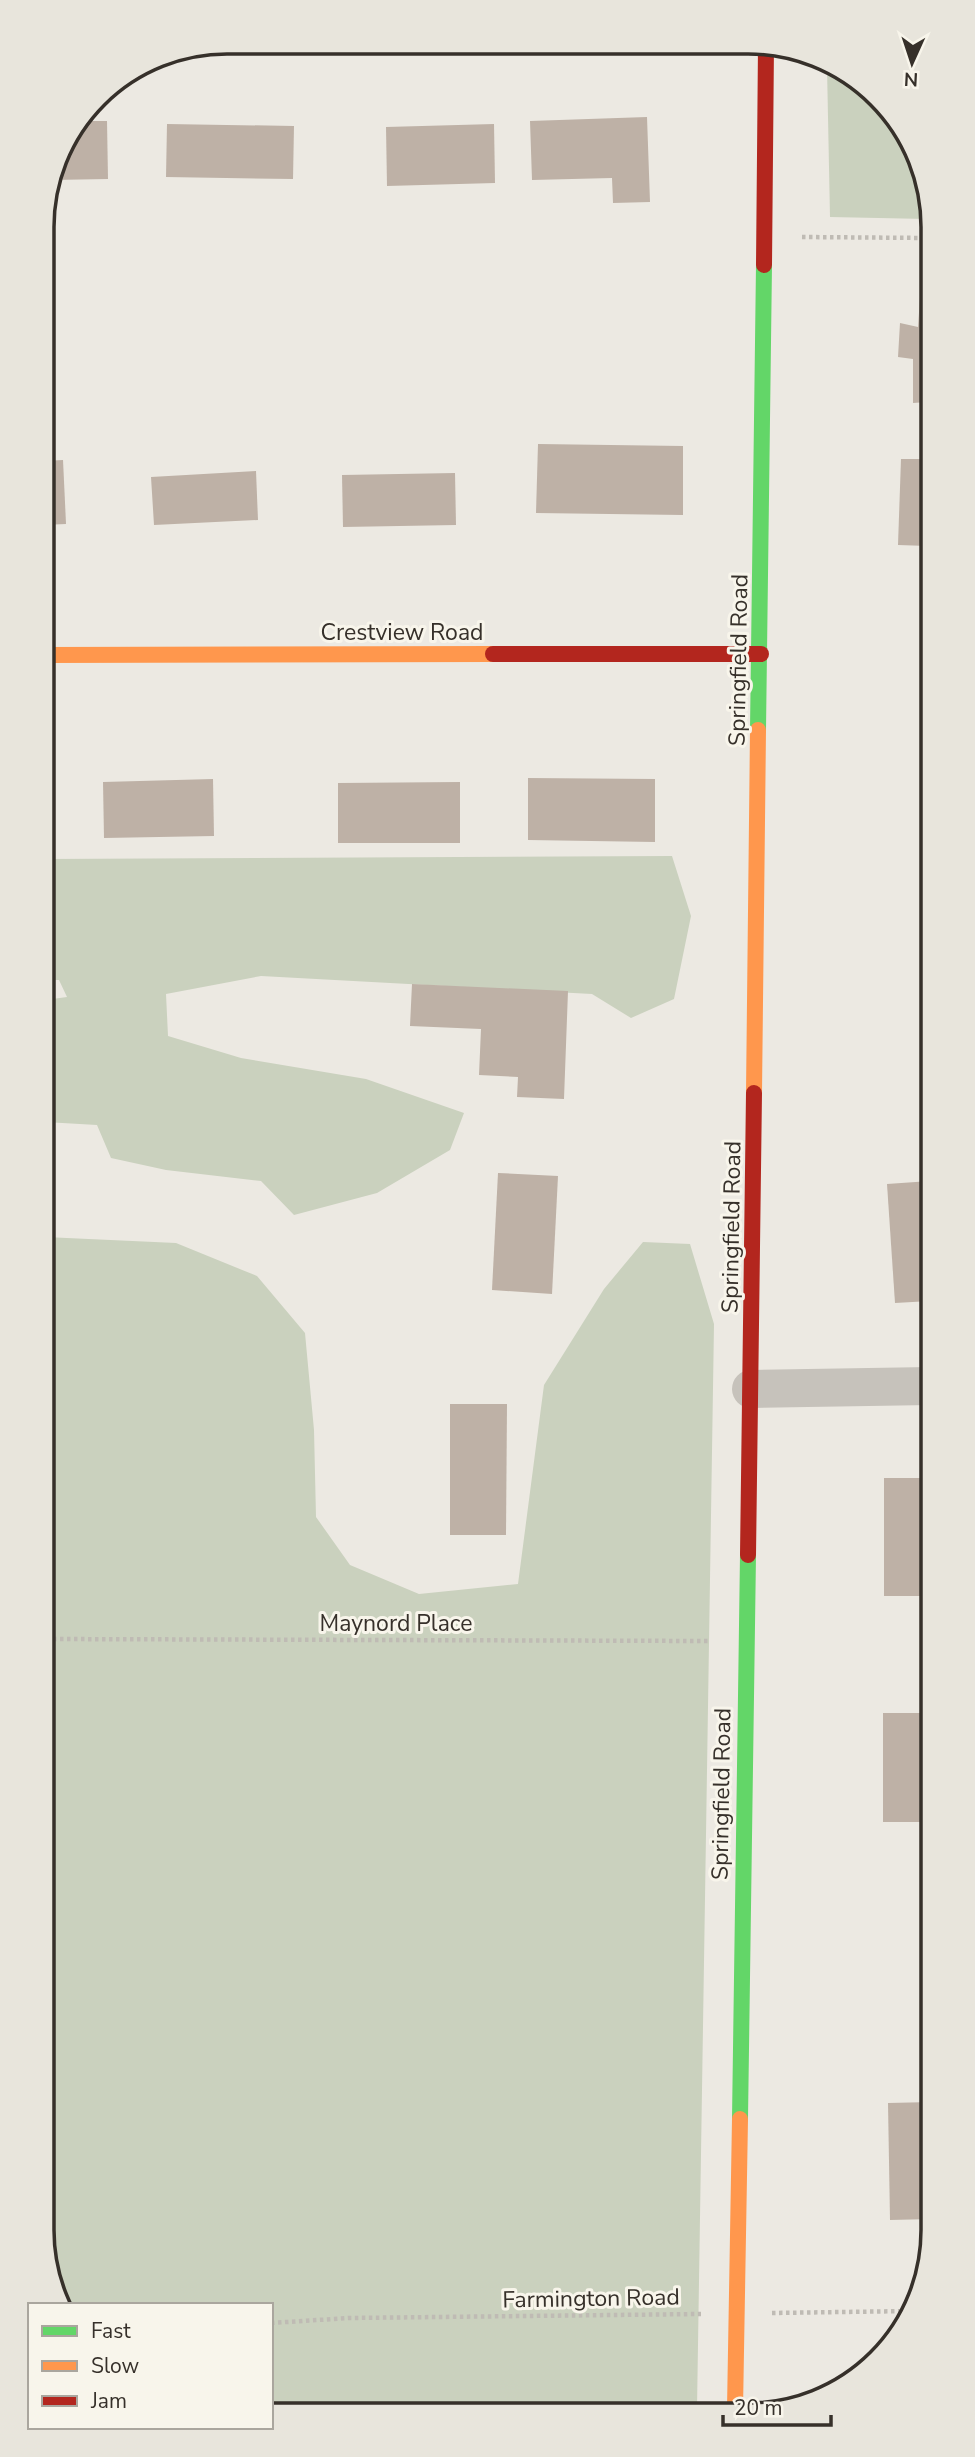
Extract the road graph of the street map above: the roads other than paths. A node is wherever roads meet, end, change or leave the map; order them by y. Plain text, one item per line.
1 (766, 56) edge
2 (761, 654) junction
3 (55, 655) edge
4 (920, 1386) edge
5 (751, 1389) junction
6 (735, 2403) edge

1 - 2 street, Springfield Road
2 - 3 street, Crestview Road
2 - 5 street, Springfield Road
4 - 5 street
5 - 6 street, Springfield Road

